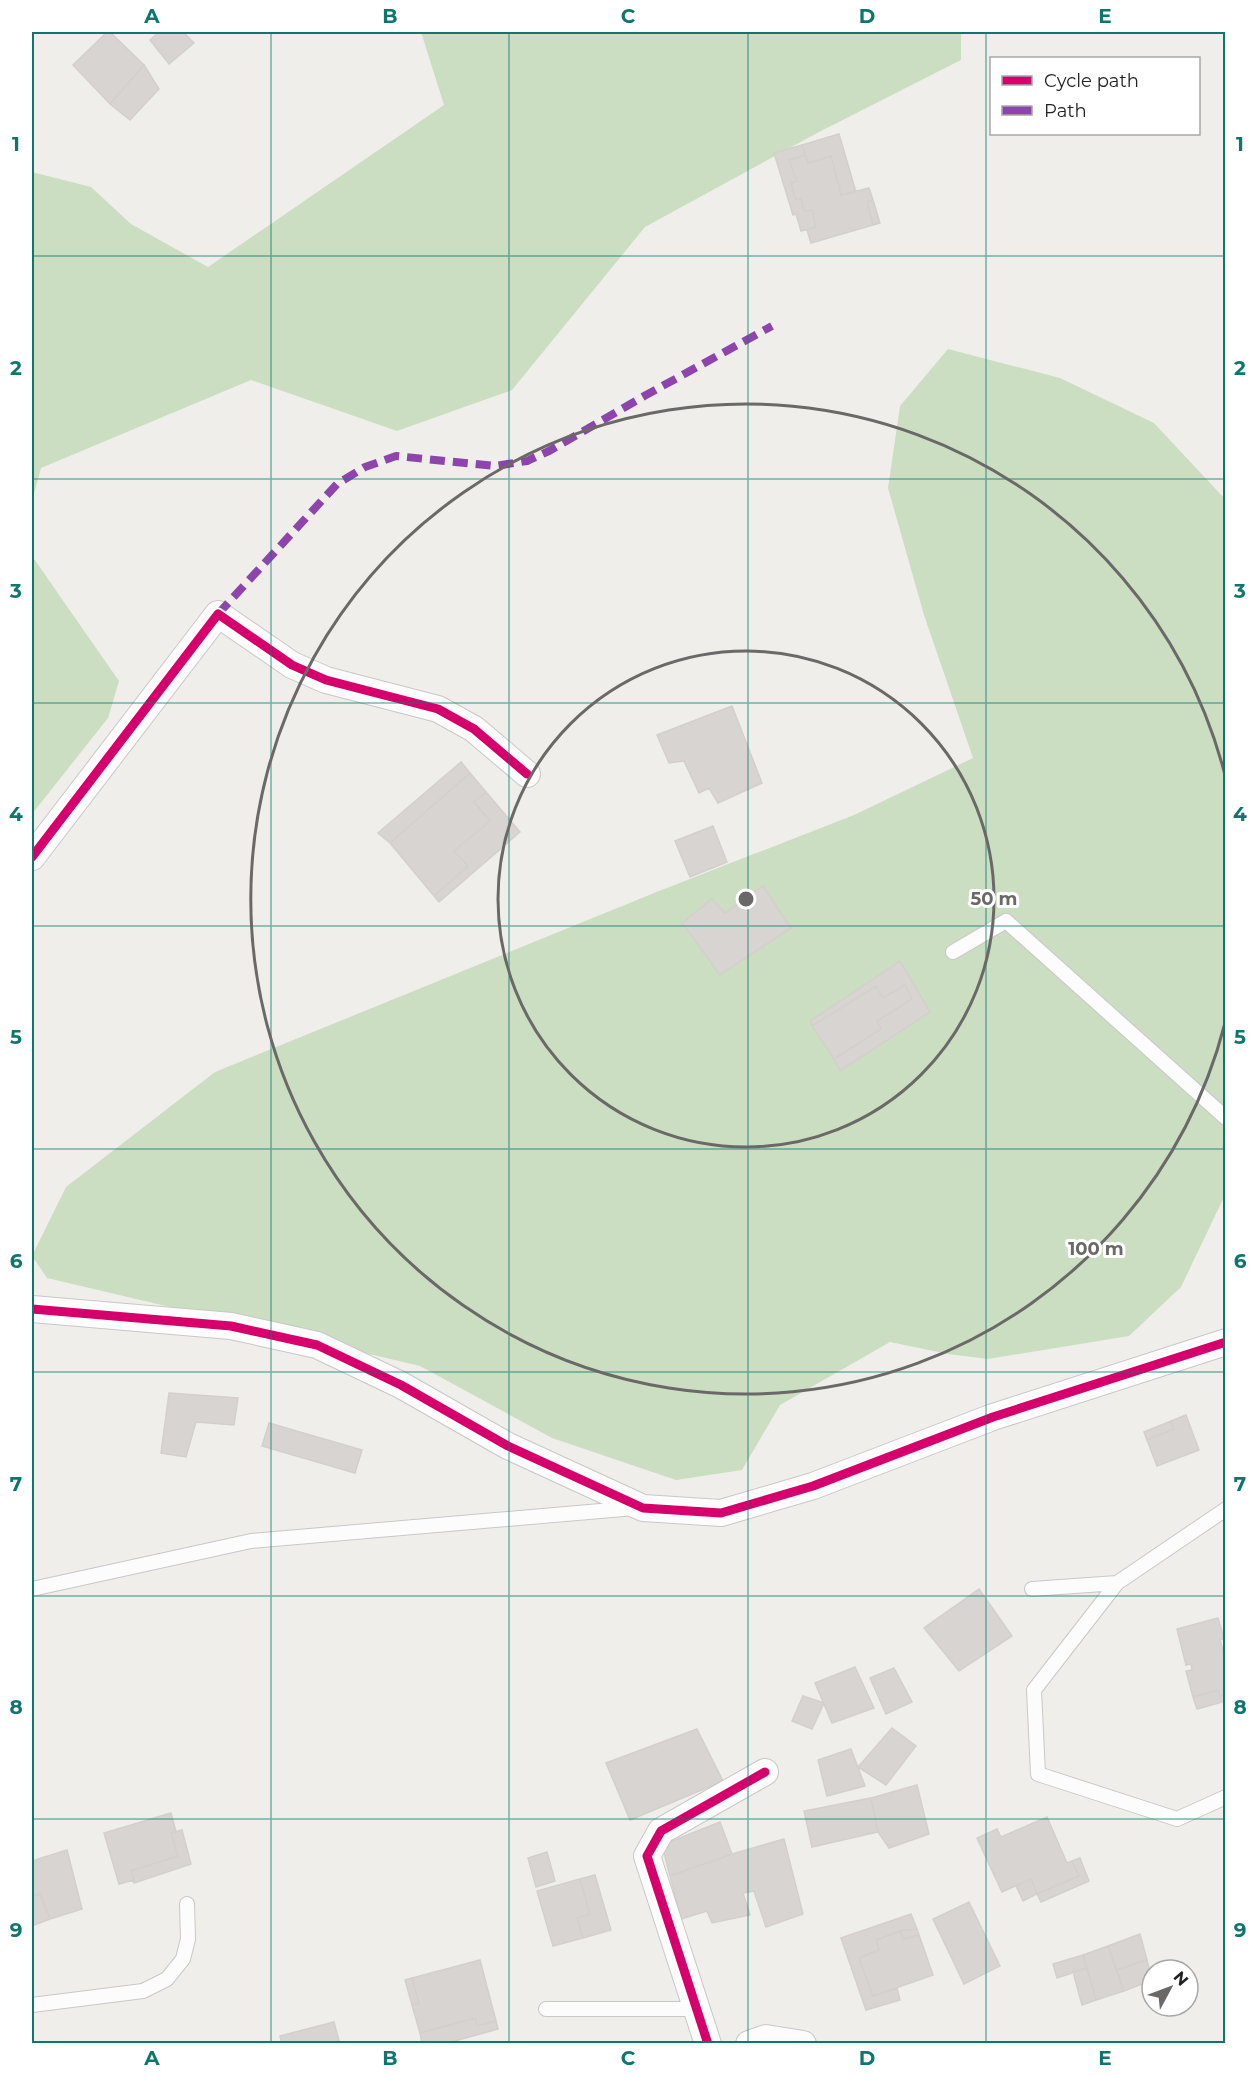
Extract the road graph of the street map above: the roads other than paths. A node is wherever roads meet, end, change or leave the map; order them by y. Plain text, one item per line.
1 (527, 774) dead end
2 (32, 857) edge
3 (953, 952) dead end
4 (1226, 1118) edge
5 (32, 1309) edge
6 (1226, 1342) edge
7 (643, 1508) junction
8 (1226, 1509) edge
9 (1117, 1583) junction
10 (32, 1589) edge
11 (1032, 1589) dead end
12 (765, 1772) dead end
13 (1226, 1797) edge
14 (187, 1904) dead end
15 (32, 2005) edge
16 (696, 2009) junction
17 (546, 2010) dead end
18 (708, 2043) edge
19 (748, 2043) edge
20 (803, 2043) edge

1 - 2 street
3 - 4 lane
5 - 7 street
6 - 7 street
7 - 10 lane
8 - 9 lane
9 - 11 lane
9 - 13 lane
12 - 16 street
14 - 15 lane
16 - 17 lane
16 - 18 street
19 - 20 street

